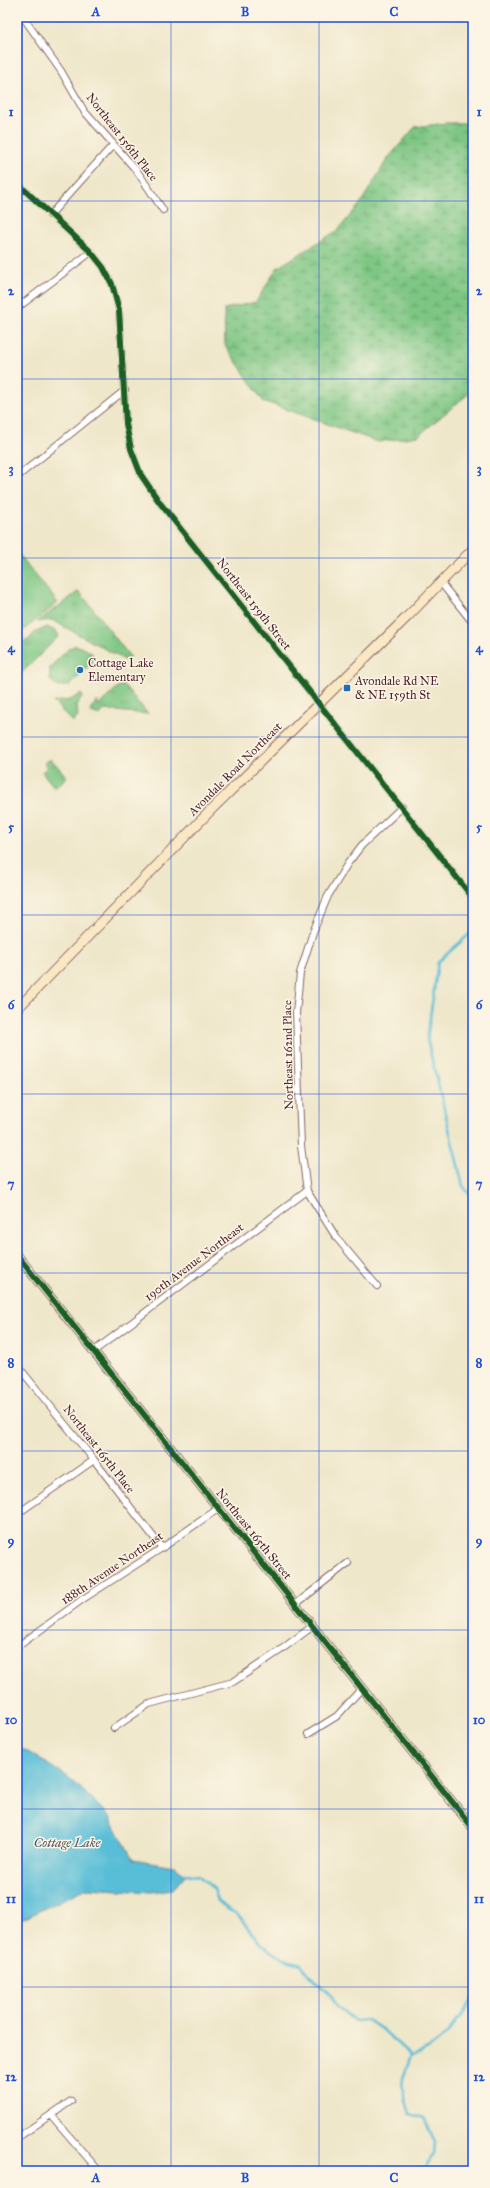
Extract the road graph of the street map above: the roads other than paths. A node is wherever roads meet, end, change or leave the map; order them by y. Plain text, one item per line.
1 (23, 17) edge
2 (113, 145) junction
3 (17, 184) edge
4 (164, 210) dead end
5 (50, 215) junction
6 (91, 252) junction
7 (17, 308) edge
8 (125, 390) junction
9 (17, 477) edge
10 (473, 549) edge
11 (441, 582) junction
12 (473, 623) edge
13 (319, 702) junction
14 (402, 807) junction
15 (473, 898) edge
16 (17, 1009) edge
17 (307, 1191) junction
18 (17, 1255) edge
19 (377, 1286) dead end
20 (94, 1351) junction
21 (17, 1365) edge
22 (24, 1374) junction
23 (17, 1379) edge
24 (94, 1460) junction
25 (219, 1508) junction
26 (17, 1514) edge
27 (162, 1548) junction
28 (348, 1563) dead end
29 (296, 1604) junction
30 (313, 1626) junction
31 (17, 1647) edge
32 (362, 1688) junction
33 (114, 1728) dead end
34 (308, 1734) dead end
35 (473, 1828) edge
36 (71, 2101) dead end
37 (51, 2115) junction
38 (17, 2138) edge
39 (98, 2171) edge

1 - 2 street, Northeast 156th Place
2 - 4 street, Northeast 156th Place
2 - 5 street
3 - 5 street, Northeast 159th Street
5 - 6 street, Northeast 159th Street
6 - 7 street
6 - 8 street, Northeast 159th Street
8 - 9 street
8 - 13 street, Northeast 159th Street
10 - 11 main road, Avondale Road Northeast
11 - 12 street
11 - 13 main road, Avondale Road Northeast
13 - 14 street, Northeast 159th Street
13 - 16 main road, Avondale Road Northeast
14 - 15 street, Northeast 159th Street
14 - 17 street, Northeast 162nd Place
17 - 19 street
17 - 20 street, 190th Avenue Northeast
18 - 20 street, Northeast 165th Street
20 - 25 street, Northeast 165th Street
21 - 22 street, Northeast 165th Place
22 - 23 street
22 - 24 street, Northeast 165th Place
24 - 26 street
24 - 27 street, Northeast 165th Place
25 - 27 street, 188th Avenue Northeast
25 - 29 street, Northeast 165th Street
27 - 31 street, 188th Avenue Northeast
28 - 29 street
29 - 30 street, Northeast 165th Street
30 - 32 street, Northeast 165th Street
30 - 33 street
32 - 34 street
32 - 35 street, Northeast 165th Street
36 - 37 street
37 - 38 street
37 - 39 street

